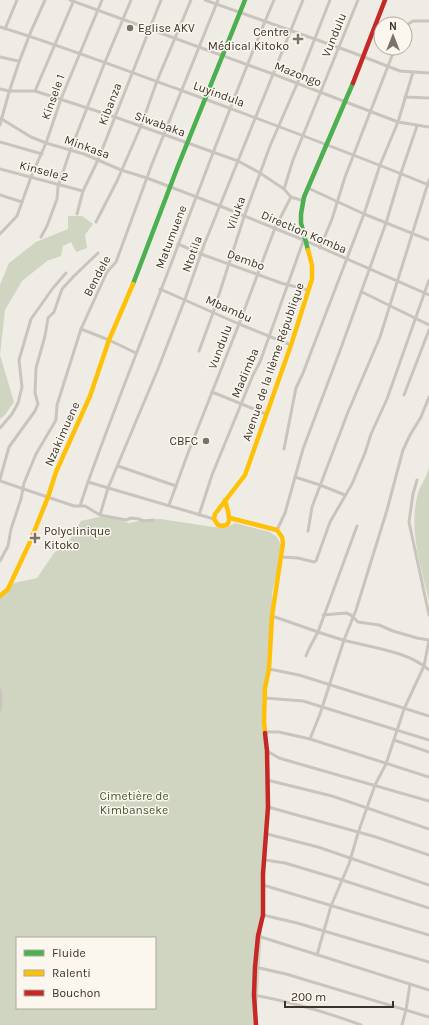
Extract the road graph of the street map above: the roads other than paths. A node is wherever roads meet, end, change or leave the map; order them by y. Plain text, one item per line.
1 (17, 0) edge
2 (45, 0) edge
3 (72, 0) edge
4 (102, 0) edge
5 (131, 0) edge
6 (160, 0) edge
7 (191, 0) edge
8 (205, 0) edge
9 (218, 0) edge
10 (245, 0) edge
11 (274, 0) edge
12 (303, 0) edge
13 (330, 0) edge
14 (358, 0) edge
15 (385, 0) edge
16 (216, 4) junction
17 (98, 10) junction
18 (241, 13) junction
19 (123, 20) junction
20 (265, 21) junction
21 (413, 21) edge
22 (429, 21) edge
23 (0, 27) edge
24 (5, 29) junction
25 (150, 30) junction
26 (290, 30) junction
27 (28, 35) junction
28 (174, 39) junction
29 (315, 39) junction
30 (54, 44) junction
31 (199, 47) junction
32 (339, 47) junction
33 (80, 53) junction
34 (224, 56) junction
35 (364, 56) junction
36 (392, 56) edge
37 (0, 57) edge
38 (18, 61) junction
39 (105, 62) junction
40 (247, 64) junction
41 (388, 67) junction
42 (132, 72) junction
43 (413, 72) junction
44 (429, 73) edge
45 (273, 74) junction
46 (157, 81) junction
47 (298, 84) junction
48 (0, 89) edge
49 (182, 90) junction
50 (8, 91) junction
51 (35, 92) junction
52 (321, 92) junction
53 (405, 97) junction
54 (429, 98) edge
55 (61, 99) junction
56 (206, 99) junction
57 (345, 102) junction
58 (87, 108) junction
59 (231, 108) junction
60 (371, 112) junction
61 (115, 117) junction
62 (255, 117) junction
63 (1, 118) edge
64 (398, 122) junction
65 (0, 125) edge
66 (141, 126) junction
67 (279, 126) junction
68 (416, 126) junction
69 (429, 127) edge
70 (164, 135) junction
71 (304, 136) junction
72 (0, 142) edge
73 (46, 143) junction
74 (188, 144) junction
75 (327, 144) junction
76 (71, 150) junction
77 (213, 153) junction
78 (42, 154) junction
79 (354, 155) junction
80 (98, 160) junction
81 (238, 161) junction
82 (380, 165) junction
83 (0, 169) edge
84 (121, 170) junction
85 (260, 173) junction
86 (401, 173) junction
87 (31, 178) junction
88 (147, 178) junction
89 (429, 180) edge
90 (59, 185) junction
91 (428, 185) edge
92 (171, 188) junction
93 (308, 188) junction
94 (284, 189) junction
95 (83, 191) junction
96 (0, 195) edge
97 (196, 197) junction
98 (291, 197) junction
99 (304, 201) junction
100 (338, 201) junction
101 (22, 202) junction
102 (220, 206) junction
103 (77, 214) dead end
104 (364, 214) junction
105 (244, 216) junction
106 (96, 222) dead end
107 (386, 223) junction
108 (275, 228) junction
109 (412, 233) junction
110 (0, 234) edge
111 (41, 237) dead end
112 (305, 240) junction
113 (429, 240) edge
114 (178, 244) junction
115 (320, 248) junction
116 (98, 253) dead end
117 (201, 254) junction
118 (346, 259) junction
119 (228, 264) junction
120 (370, 268) junction
121 (66, 273) dead end
122 (258, 274) junction
123 (398, 280) junction
124 (429, 280) edge
125 (288, 285) junction
126 (160, 289) junction
127 (308, 290) junction
128 (362, 292) junction
129 (425, 293) junction
130 (429, 295) edge
131 (185, 299) junction
132 (389, 305) junction
133 (213, 313) junction
134 (416, 318) junction
135 (239, 324) junction
136 (429, 324) edge
137 (81, 329) junction
138 (429, 330) edge
139 (269, 336) junction
140 (110, 340) junction
141 (291, 345) junction
142 (199, 351) dead end
143 (136, 353) junction
144 (212, 392) junction
145 (404, 395) dead end
146 (429, 397) edge
147 (241, 404) junction
148 (266, 414) junction
149 (0, 428) edge
150 (284, 449) dead end
151 (118, 466) junction
152 (295, 477) junction
153 (0, 480) edge
154 (417, 480) dead end
155 (88, 482) junction
156 (320, 485) junction
157 (176, 486) junction
158 (108, 488) junction
159 (23, 489) junction
160 (345, 495) junction
161 (48, 497) junction
162 (225, 500) junction
163 (169, 505) junction
164 (80, 506) junction
165 (217, 511) junction
166 (227, 511) junction
167 (100, 515) junction
168 (199, 515) junction
169 (230, 518) junction
170 (214, 519) junction
171 (154, 520) dead end
172 (357, 526) dead end
173 (277, 530) junction
174 (308, 531) dead end
175 (282, 557) junction
176 (0, 561) edge
177 (0, 596) edge
178 (429, 614) edge
179 (324, 615) junction
180 (272, 616) junction
181 (353, 618) junction
182 (318, 632) junction
183 (344, 640) junction
184 (429, 640) edge
185 (306, 656) dead end
186 (424, 666) junction
187 (270, 669) junction
188 (429, 670) edge
189 (329, 683) junction
190 (0, 690) edge
191 (264, 698) junction
192 (322, 707) junction
193 (404, 709) junction
194 (0, 710) edge
195 (429, 716) edge
196 (397, 731) junction
197 (265, 732) junction
198 (310, 739) junction
199 (394, 740) junction
200 (429, 740) edge
201 (267, 751) junction
202 (429, 752) edge
203 (386, 764) junction
204 (429, 777) edge
205 (267, 780) junction
206 (375, 785) junction
207 (429, 801) edge
208 (268, 807) junction
209 (367, 808) junction
210 (429, 828) edge
211 (358, 833) junction
212 (267, 834) junction
213 (429, 855) edge
214 (351, 858) junction
215 (265, 860) junction
216 (342, 880) junction
217 (429, 884) edge
218 (263, 885) junction
219 (331, 906) junction
220 (429, 908) edge
221 (262, 915) junction
222 (324, 932) junction
223 (429, 935) edge
224 (258, 936) junction
225 (316, 955) junction
226 (429, 962) edge
227 (255, 967) junction
228 (410, 984) junction
229 (429, 990) edge
230 (254, 995) junction
231 (406, 1010) junction
232 (429, 1017) edge
233 (256, 1025) edge
234 (362, 1025) edge
235 (402, 1025) edge

1 - 24 street
2 - 27 street
3 - 17 street, Mazongo
3 - 30 street
4 - 17 street, Kinsele 1
5 - 19 street
6 - 25 street, Kibanza
7 - 28 street
8 - 16 street
9 - 16 street, Bendele
10 - 18 street
11 - 20 street, Matumuene
12 - 26 street, Ntotila
13 - 29 street, Viluka
14 - 32 street, Vundulu
15 - 35 street, Avenue de la IIème République
16 - 18 street
16 - 31 street, Bendele
17 - 19 street, Mazongo
17 - 33 street, Kinsele 1
18 - 20 street
18 - 34 street
19 - 25 street, Mazongo
19 - 39 street
20 - 26 street
20 - 40 street, Matumuene
21 - 22 street
23 - 24 street, Luyindula
24 - 27 street, Luyindula
25 - 28 street, Mazongo
25 - 42 street, Kibanza
26 - 29 street
26 - 45 street, Ntotila
27 - 30 street, Luyindula
27 - 38 street
28 - 31 street, Mazongo
28 - 46 street
29 - 32 street
29 - 47 street, Viluka
30 - 33 street, Luyindula
30 - 51 street
31 - 34 street, Mazongo
31 - 49 street, Bendele
32 - 35 street
32 - 52 street, Vundulu
33 - 39 street, Luyindula
33 - 55 street, Kinsele 1
34 - 40 street, Mazongo
34 - 56 street, Nzakimuene
35 - 41 street
35 - 57 street, Avenue de la IIème République
36 - 41 street
37 - 38 street
38 - 50 street
39 - 42 street, Luyindula
39 - 58 street
40 - 45 street, Mazongo
40 - 59 street, Matumuene
41 - 43 street
41 - 60 street
42 - 46 street, Luyindula
42 - 61 street, Kibanza
43 - 44 street
43 - 53 street
45 - 47 street, Mazongo
45 - 62 street, Ntotila
46 - 49 street, Luyindula
46 - 66 street
47 - 52 street, Mazongo
47 - 67 street, Viluka
48 - 50 street, Siwabaka
49 - 56 street, Luyindula
49 - 70 street, Bendele
50 - 51 street, Siwabaka
50 - 63 street
51 - 55 street, Siwabaka
52 - 57 street, Mazongo
52 - 71 street, Vundulu
53 - 54 street
53 - 64 street
55 - 58 street, Siwabaka
55 - 73 street, Kinsele 1
56 - 59 street, Luyindula
56 - 74 street, Nzakimuene
57 - 60 street, Mazongo
57 - 75 street, Avenue de la IIème République
58 - 61 street, Siwabaka
58 - 76 street
59 - 62 street, Luyindula
59 - 77 street, Matumuene
60 - 64 street, Mazongo
60 - 79 street
61 - 66 street, Siwabaka
61 - 80 street, Kibanza
62 - 67 street, Luyindula
62 - 81 street, Ntotila
63 - 65 street
63 - 73 street, Minkasa
64 - 68 street, Mazongo
64 - 82 street
66 - 70 street, Siwabaka
66 - 84 street
67 - 71 street, Luyindula
67 - 85 street, Viluka
68 - 69 street, Mazongo
68 - 86 street
70 - 74 street, Siwabaka
70 - 88 street, Bendele
71 - 75 street, Luyindula
71 - 94 street, Vundulu
72 - 78 street
73 - 76 street, Minkasa
73 - 78 street, Kinsele 1
74 - 77 street, Siwabaka
74 - 92 street, Nzakimuene
75 - 79 street, Luyindula
75 - 93 street, Avenue de la IIème République
76 - 80 street, Minkasa
76 - 90 street
77 - 81 street, Siwabaka
77 - 97 street, Matumuene
78 - 87 street, Kinsele 1
79 - 82 street, Luyindula
79 - 100 street
80 - 84 street, Minkasa
80 - 95 street, Kibanza
81 - 85 street, Siwabaka
81 - 102 street, Ntotila
82 - 86 street, Luyindula
82 - 104 street
83 - 87 street, Kinsele 2
84 - 88 street, Minkasa
84 - 106 street
85 - 94 street, Siwabaka
85 - 105 street, Viluka
86 - 91 street, Luyindula
86 - 107 street
87 - 90 street, Kinsele 2
87 - 101 street, Kinsele 1
88 - 92 street, Minkasa
88 - 137 street, Bendele
89 - 91 street
90 - 95 street, Kinsele 2
90 - 111 street
91 - 109 street
92 - 97 street, Direction Komba
92 - 140 street, Nzakimuene
93 - 99 street, Avenue de la IIème République
93 - 100 street
94 - 98 street, Siwabaka
95 - 103 street, Kibanza
96 - 101 street
97 - 102 street, Direction Komba
97 - 114 street, Matumuene
98 - 99 street
98 - 108 street, Vundulu
99 - 112 street, Avenue de la IIème République
100 - 104 street
100 - 115 street
101 - 110 street, Kinsele 1
102 - 105 street, Direction Komba
102 - 117 street, Ntotila
104 - 107 street
104 - 118 street
105 - 108 street, Direction Komba
105 - 119 street, Viluka
107 - 109 street
107 - 120 street
108 - 112 street, Direction Komba
108 - 122 street, Vundulu
109 - 113 street
109 - 123 street
112 - 115 street, Direction Komba
112 - 125 street, Madimba
112 - 127 street, Avenue de la IIème République
114 - 117 street, Dembo
114 - 126 street, Matumuene
115 - 118 street, Direction Komba
116 - 153 street
117 - 119 street, Dembo
117 - 131 street, Ntotila
118 - 120 street, Direction Komba
118 - 150 street
119 - 122 street, Dembo
119 - 133 street, Viluka
120 - 123 street, Direction Komba
120 - 128 street
121 - 149 street
122 - 125 street, Dembo
122 - 135 street, Vundulu
123 - 129 street, Direction Komba
123 - 132 street
124 - 129 street
125 - 127 street, Dembo
125 - 139 street, Madimba
126 - 131 street, Mbambu
126 - 143 street, Matumuene
127 - 141 street, Avenue de la IIème République
128 - 132 street
128 - 152 street
129 - 130 street, Direction Komba
129 - 134 street
131 - 133 street, Mbambu
131 - 151 street, Ntotila
132 - 134 street
132 - 156 street
133 - 135 street, Mbambu
133 - 142 street, Viluka
134 - 136 street
134 - 160 street
135 - 139 street, Mbambu
135 - 144 street, Vundulu
137 - 140 street
137 - 159 street, Bendele
138 - 145 street
139 - 141 street, Mbambu
139 - 147 street, Madimba
140 - 143 street
140 - 161 street, Nzakimuene
141 - 148 street, Avenue de la IIème République
143 - 155 street, Matumuene
144 - 147 street
144 - 157 street, Vundulu
146 - 181 street
147 - 148 street
147 - 168 street, Madimba
148 - 162 street, Avenue de la IIème République
151 - 157 street
151 - 158 street, Ntotila
152 - 156 street
152 - 173 street
153 - 159 street
154 - 178 street
155 - 158 street
155 - 164 street, Matumuene
156 - 160 street
156 - 174 street
157 - 163 street, Vundulu
158 - 163 street
158 - 167 street, Ntotila
159 - 161 street
159 - 176 street, Bendele
160 - 175 street
161 - 164 street
161 - 177 street, Nzakimuene
162 - 165 street, Avenue de la IIème République
162 - 166 street
163 - 168 street
164 - 167 street
165 - 166 street
165 - 170 street
166 - 169 street
167 - 171 street
168 - 170 street
169 - 170 street
169 - 173 street
172 - 179 street
173 - 175 street
175 - 180 street
179 - 181 street
179 - 182 street
180 - 182 street
180 - 187 street
181 - 183 street
181 - 184 street
182 - 183 street
182 - 185 street
183 - 186 street
183 - 189 street
184 - 186 street
186 - 188 street
186 - 193 street
187 - 189 street
187 - 191 street
189 - 192 street
189 - 193 street
190 - 194 street
191 - 192 street
191 - 197 street
192 - 196 street
192 - 198 street
193 - 195 street
193 - 196 street
196 - 199 street
196 - 200 street
197 - 198 street
197 - 201 street
198 - 203 street
199 - 202 street
199 - 203 street
201 - 205 street
201 - 206 street
203 - 204 street
203 - 206 street
205 - 208 street
205 - 209 street
206 - 207 street
206 - 209 street
208 - 211 street
208 - 212 street
209 - 210 street
209 - 211 street
211 - 213 street
211 - 214 street
212 - 214 street
212 - 215 street
214 - 216 street
214 - 217 street
215 - 216 street
215 - 218 street
216 - 219 street
216 - 220 street
218 - 219 street
218 - 221 street
219 - 222 street
219 - 223 street
221 - 222 street
221 - 224 street
222 - 225 street
222 - 226 street
224 - 225 street
224 - 227 street
225 - 228 street
227 - 230 street
227 - 231 street
228 - 229 street
228 - 231 street
230 - 233 street
230 - 234 street
231 - 232 street
231 - 235 street

